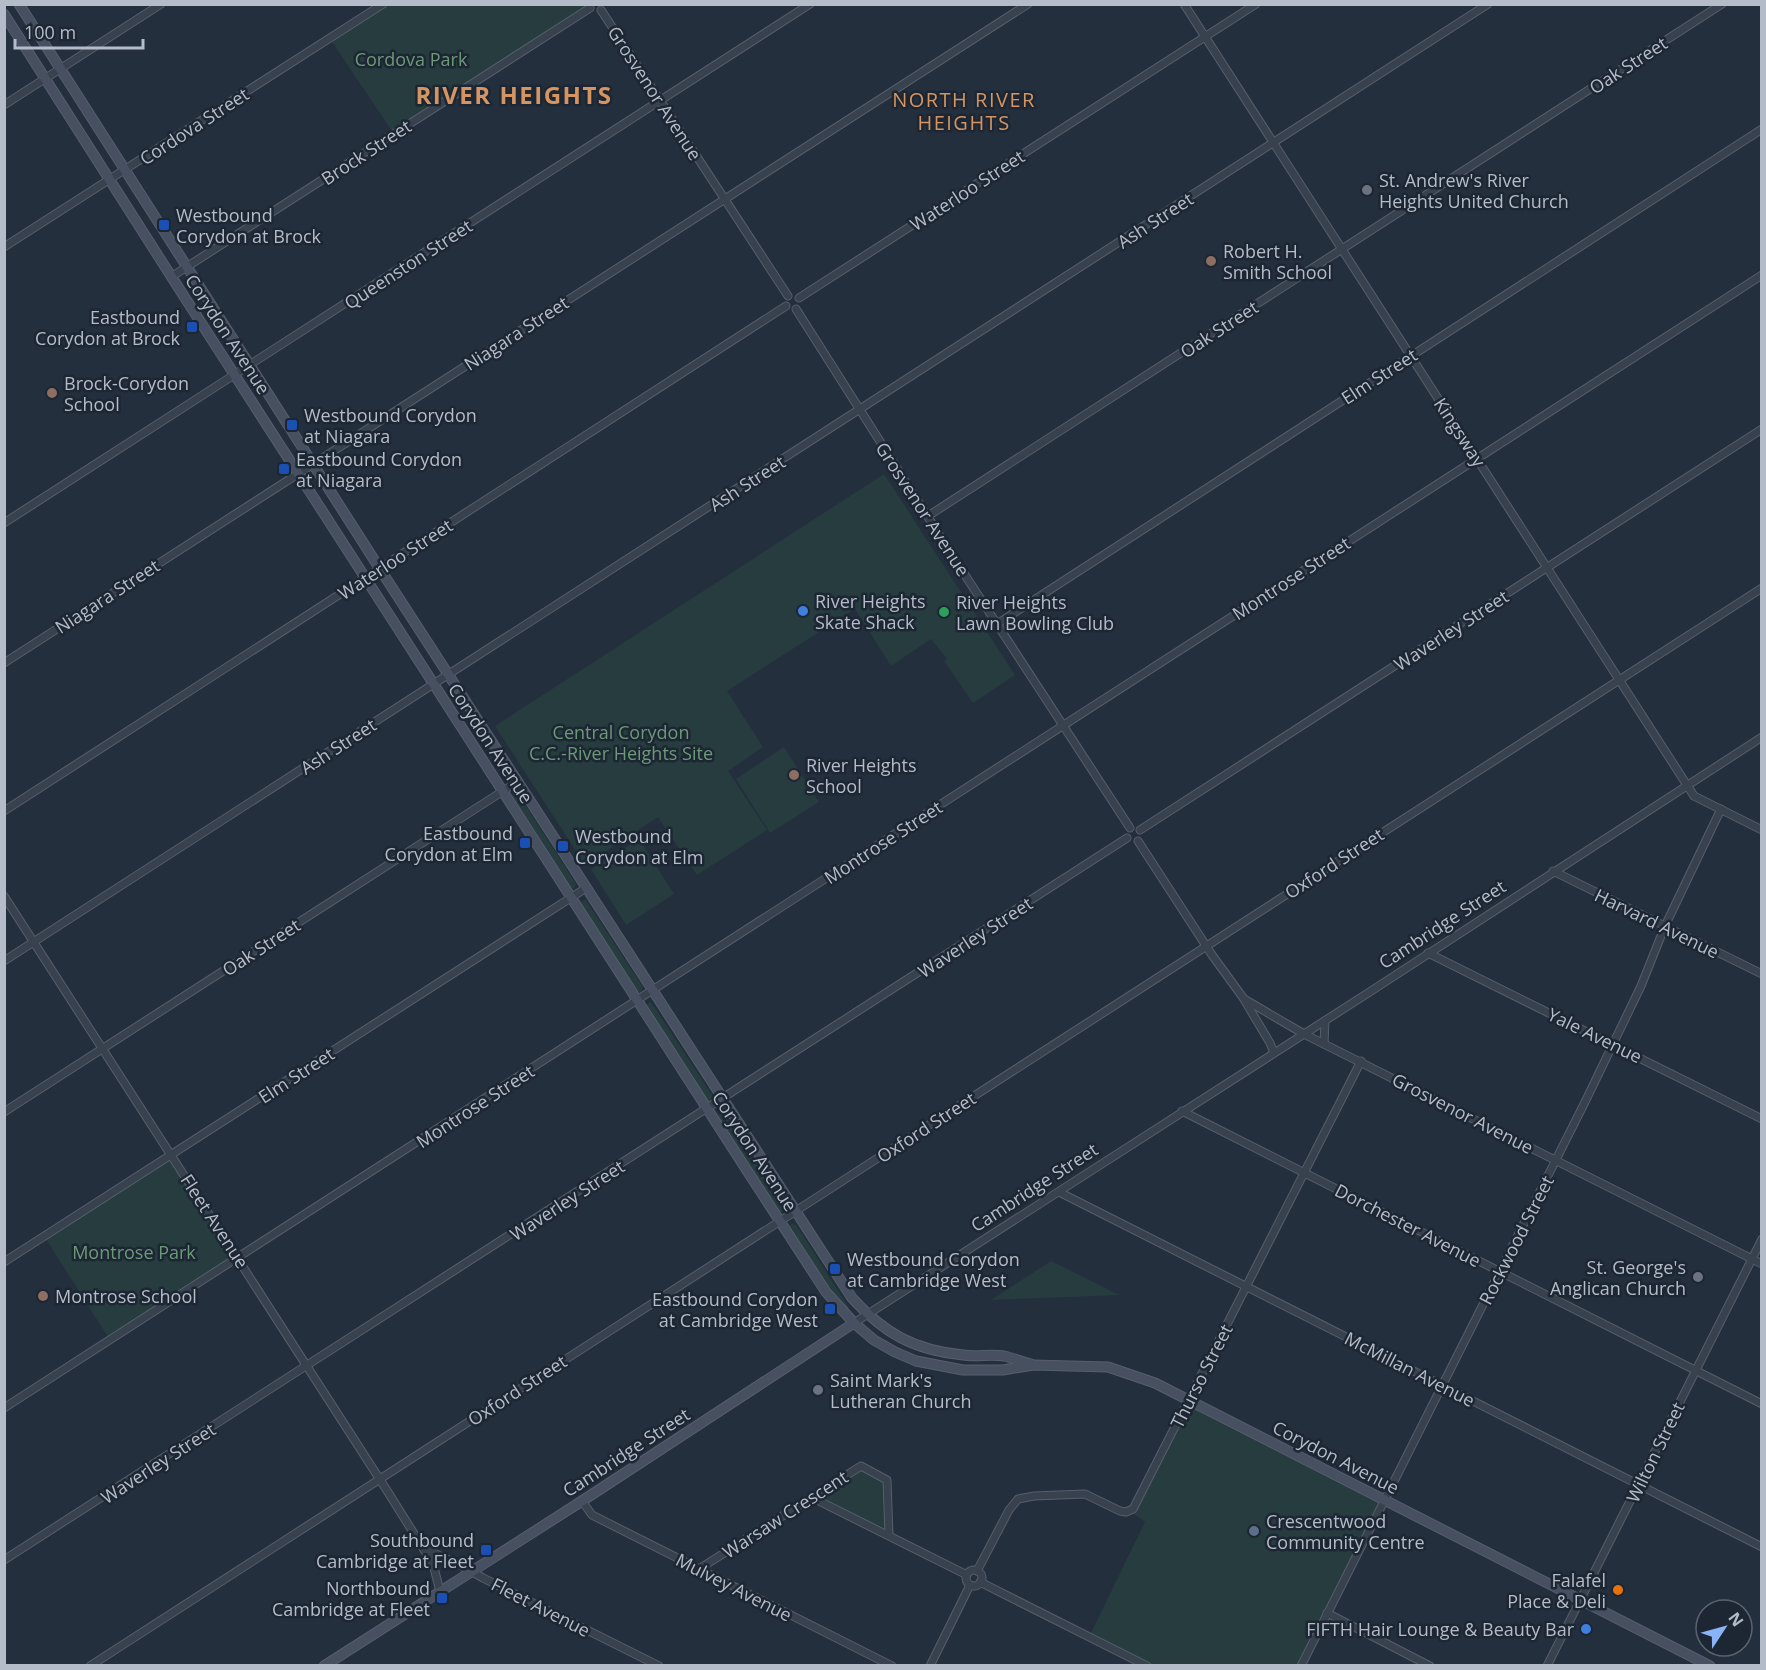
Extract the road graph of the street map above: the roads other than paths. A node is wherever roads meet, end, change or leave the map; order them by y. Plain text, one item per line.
1 (19, 4) edge
2 (161, 4) edge
3 (383, 4) edge
4 (810, 4) edge
5 (1028, 4) edge
6 (1184, 4) edge
7 (1256, 4) edge
8 (1488, 4) edge
9 (1722, 4) edge
10 (590, 6) edge
11 (603, 7) edge
12 (4, 14) edge
13 (1204, 38) junction
14 (60, 70) junction
15 (46, 79) junction
16 (661, 100) junction
17 (4, 105) edge
18 (1761, 129) edge
19 (1273, 143) junction
20 (125, 171) junction
21 (110, 180) junction
22 (725, 200) junction
23 (4, 247) edge
24 (1342, 250) junction
25 (186, 267) junction
26 (1761, 275) edge
27 (171, 277) junction
28 (788, 296) junction
29 (799, 298) junction
30 (786, 306) junction
31 (796, 309) junction
32 (1410, 356) junction
33 (250, 366) junction
34 (235, 375) junction
35 (860, 411) junction
36 (1761, 429) edge
37 (1477, 459) junction
38 (313, 464) junction
39 (298, 473) junction
40 (928, 516) junction
41 (4, 523) edge
42 (1547, 567) junction
43 (380, 569) junction
44 (365, 578) junction
45 (1761, 588) edge
46 (997, 624) junction
47 (4, 663) edge
48 (449, 674) junction
49 (1619, 680) junction
50 (434, 684) junction
51 (1062, 725) junction
52 (1761, 737) edge
53 (517, 782) junction
54 (1687, 786) junction
55 (502, 792) junction
56 (1721, 809) junction
57 (4, 811) edge
58 (1130, 828) junction
59 (1140, 830) junction
60 (1761, 830) edge
61 (1127, 838) junction
62 (1138, 841) junction
63 (1553, 871) junction
64 (586, 888) junction
65 (4, 896) edge
66 (571, 897) junction
67 (1665, 926) junction
68 (34, 942) junction
69 (1206, 946) junction
70 (1428, 953) junction
71 (4, 961) edge
72 (1761, 974) edge
73 (653, 991) junction
74 (1244, 999) junction
75 (638, 1000) junction
76 (1324, 1021) junction
77 (1304, 1034) junction
78 (1324, 1044) junction
79 (1613, 1044) junction
80 (103, 1049) junction
81 (1274, 1053) junction
82 (1361, 1061) junction
83 (723, 1100) junction
84 (708, 1109) junction
85 (1182, 1111) junction
86 (4, 1112) edge
87 (1761, 1119) edge
88 (172, 1155) junction
89 (1556, 1161) junction
90 (1304, 1172) junction
91 (1059, 1192) junction
92 (795, 1211) junction
93 (780, 1221) junction
94 (1761, 1239) edge
95 (238, 1258) junction
96 (1752, 1259) junction
97 (4, 1262) edge
98 (1761, 1264) edge
99 (1499, 1272) junction
100 (1246, 1286) junction
101 (867, 1315) junction
102 (854, 1323) junction
103 (1033, 1365) junction
104 (308, 1367) junction
105 (1695, 1371) junction
106 (1441, 1385) junction
107 (1189, 1400) junction
108 (1761, 1404) edge
109 (4, 1408) edge
110 (380, 1478) junction
111 (1638, 1485) junction
112 (813, 1498) junction
113 (1385, 1500) junction
114 (582, 1501) junction
115 (889, 1535) junction
116 (1761, 1547) edge
117 (423, 1548) junction
118 (4, 1560) edge
119 (699, 1569) junction
120 (472, 1571) junction
121 (977, 1572) junction
122 (967, 1575) junction
123 (980, 1582) junction
124 (970, 1585) junction
125 (441, 1591) junction
126 (1580, 1599) junction
127 (1327, 1613) junction
128 (90, 1665) edge
129 (324, 1665) edge
130 (659, 1665) edge
131 (892, 1665) edge
132 (930, 1665) edge
133 (1147, 1665) edge
134 (1301, 1665) edge
135 (1430, 1665) edge
136 (1547, 1665) edge
137 (1710, 1665) edge

1 - 14 main road, Corydon Avenue
2 - 14 street
3 - 20 street, Cordova Street
4 - 16 street, Queenston Street
5 - 22 street, Niagara Street
6 - 13 street, Kingsway
7 - 13 street, Waterloo Street
8 - 19 street, Ash Street
9 - 24 street, Oak Street
10 - 11 street
10 - 25 street, Brock Street
11 - 16 street, Grosvenor Avenue
12 - 15 main road, Corydon Avenue
13 - 19 street, Kingsway
13 - 29 street, Waterloo Street
14 - 15 street
14 - 20 main road, Corydon Avenue
15 - 17 street
15 - 21 main road, Corydon Avenue
16 - 22 street, Grosvenor Avenue
16 - 33 street, Queenston Street
18 - 32 street, Elm Street
19 - 24 street, Kingsway
19 - 35 street, Ash Street
20 - 21 street, Cordova Street
20 - 25 main road, Corydon Avenue
21 - 23 street, Cordova Street
21 - 27 main road, Corydon Avenue
22 - 28 street, Grosvenor Avenue
22 - 38 street, Niagara Street
24 - 32 street, Kingsway
24 - 40 street, Oak Street
25 - 27 street, Brock Street
25 - 33 main road, Corydon Avenue
26 - 37 street, Montrose Street
27 - 34 main road, Corydon Avenue
28 - 29 street
28 - 30 street
29 - 31 street
30 - 31 street
30 - 43 street, Waterloo Street
31 - 35 street, Grosvenor Avenue
32 - 37 street, Kingsway
32 - 46 street, Elm Street
33 - 34 street, Queenston Street
33 - 38 main road, Corydon Avenue
34 - 39 main road, Corydon Avenue
34 - 41 street, Queenston Street
35 - 40 street, Grosvenor Avenue
35 - 48 street, Ash Street
36 - 42 street, Waverley Street
37 - 42 street, Kingsway
37 - 51 street, Montrose Street
38 - 39 street, Niagara Street
38 - 43 main road, Corydon Avenue
39 - 44 main road, Corydon Avenue
39 - 47 street, Niagara Street
40 - 46 street, Grosvenor Avenue
42 - 49 street, Kingsway
42 - 59 street, Waverley Street
43 - 44 street, Waterloo Street
43 - 48 main road, Corydon Avenue
44 - 50 main road, Corydon Avenue
44 - 57 street, Waterloo Street
45 - 49 street, Oxford Street
46 - 51 street, Grosvenor Avenue
48 - 50 street, Ash Street
48 - 53 main road, Corydon Avenue
49 - 54 street, Kingsway
49 - 69 street, Oxford Street
50 - 55 main road, Corydon Avenue
50 - 68 street, Ash Street
51 - 58 street, Grosvenor Avenue
51 - 73 street, Montrose Street
52 - 54 street, Cambridge Street
53 - 55 street, Oak Street
53 - 64 main road, Corydon Avenue
54 - 56 street, Kingsway
54 - 63 street, Cambridge Street
55 - 66 main road, Corydon Avenue
55 - 80 street, Oak Street
56 - 60 street, Kingsway
56 - 67 street, Rockwood Street
58 - 59 street
58 - 61 street
59 - 62 street
61 - 62 street
61 - 83 street, Waverley Street
62 - 69 street, Grosvenor Avenue
63 - 67 street, Harvard Avenue
63 - 70 street, Cambridge Street
64 - 66 street, Elm Street
64 - 73 main road, Corydon Avenue
65 - 68 street, Fleet Avenue
66 - 75 main road, Corydon Avenue
66 - 88 street, Elm Street
67 - 72 street, Harvard Avenue
67 - 79 street, Rockwood Street
68 - 71 street, Ash Street
68 - 80 street, Fleet Avenue
69 - 74 street, Grosvenor Avenue
69 - 92 street, Oxford Street
70 - 76 street, Cambridge Street
70 - 79 street, Yale Avenue
73 - 75 street, Montrose Street
73 - 83 main road, Corydon Avenue
74 - 77 street, Grosvenor Avenue
74 - 81 street, Grosvenor Avenue
75 - 84 main road, Corydon Avenue
75 - 95 street, Montrose Street
76 - 77 street, Cambridge Street
76 - 78 street
77 - 78 street, Grosvenor Avenue
77 - 81 street, Cambridge Street
78 - 82 street, Grosvenor Avenue
79 - 87 street, Yale Avenue
79 - 89 street, Rockwood Street
80 - 86 street, Oak Street
80 - 88 street, Fleet Avenue
81 - 85 street, Cambridge Street
82 - 89 street, Grosvenor Avenue
82 - 90 street, Thurso Street
83 - 84 street, Waverley Street
83 - 92 main road, Corydon Avenue
84 - 93 main road, Corydon Avenue
84 - 104 street, Waverley Street
85 - 90 street, Dorchester Avenue
85 - 91 street, Cambridge Street
88 - 95 street, Fleet Avenue
88 - 97 street, Elm Street
89 - 96 street, Grosvenor Avenue
89 - 99 street, Rockwood Street
90 - 99 street, Dorchester Avenue
90 - 100 street, Thurso Street
91 - 100 street, McMillan Avenue
91 - 101 street, Cambridge Street
92 - 93 street, Oxford Street
92 - 101 main road, Corydon Avenue
93 - 102 main road, Corydon Avenue
93 - 110 street, Oxford Street
94 - 96 street, Wilton Street
95 - 104 street, Fleet Avenue
95 - 109 street, Montrose Street
96 - 98 street, Grosvenor Avenue
96 - 105 street, Wilton Street
99 - 105 street, Dorchester Avenue
99 - 106 street, Rockwood Street
100 - 106 street, McMillan Avenue
100 - 107 street, Thurso Street
101 - 102 street, Cambridge Street
101 - 103 main road, Corydon Avenue
102 - 103 main road, Corydon Avenue
102 - 114 main road, Cambridge Street
103 - 107 main road, Corydon Avenue
104 - 110 street, Fleet Avenue
104 - 118 street, Waverley Street
105 - 108 street, Dorchester Avenue
105 - 111 street, Wilton Street
106 - 111 street, McMillan Avenue
106 - 113 street, Rockwood Street
107 - 113 main road, Corydon Avenue
107 - 121 street, Thurso Street
110 - 117 street, Fleet Avenue
110 - 128 street, Oxford Street
111 - 116 street, McMillan Avenue
111 - 126 street, Wilton Street
112 - 115 street
112 - 115 street, Warsaw Crescent
112 - 119 street, Warsaw Crescent
113 - 126 main road, Corydon Avenue
113 - 127 street, Rockwood Street
114 - 119 street, Mulvey Avenue
114 - 120 main road, Cambridge Street
115 - 122 street
117 - 120 street, Fleet Avenue
117 - 125 street, Fleet Avenue
119 - 131 street, Mulvey Avenue
120 - 125 main road, Cambridge Street
120 - 130 street, Fleet Avenue
121 - 122 street
121 - 123 street
122 - 124 street
123 - 124 street
123 - 133 street
124 - 132 street
125 - 129 main road, Cambridge Street
126 - 136 street, Wilton Street
126 - 137 main road, Corydon Avenue
127 - 134 street, Rockwood Street
127 - 135 street

